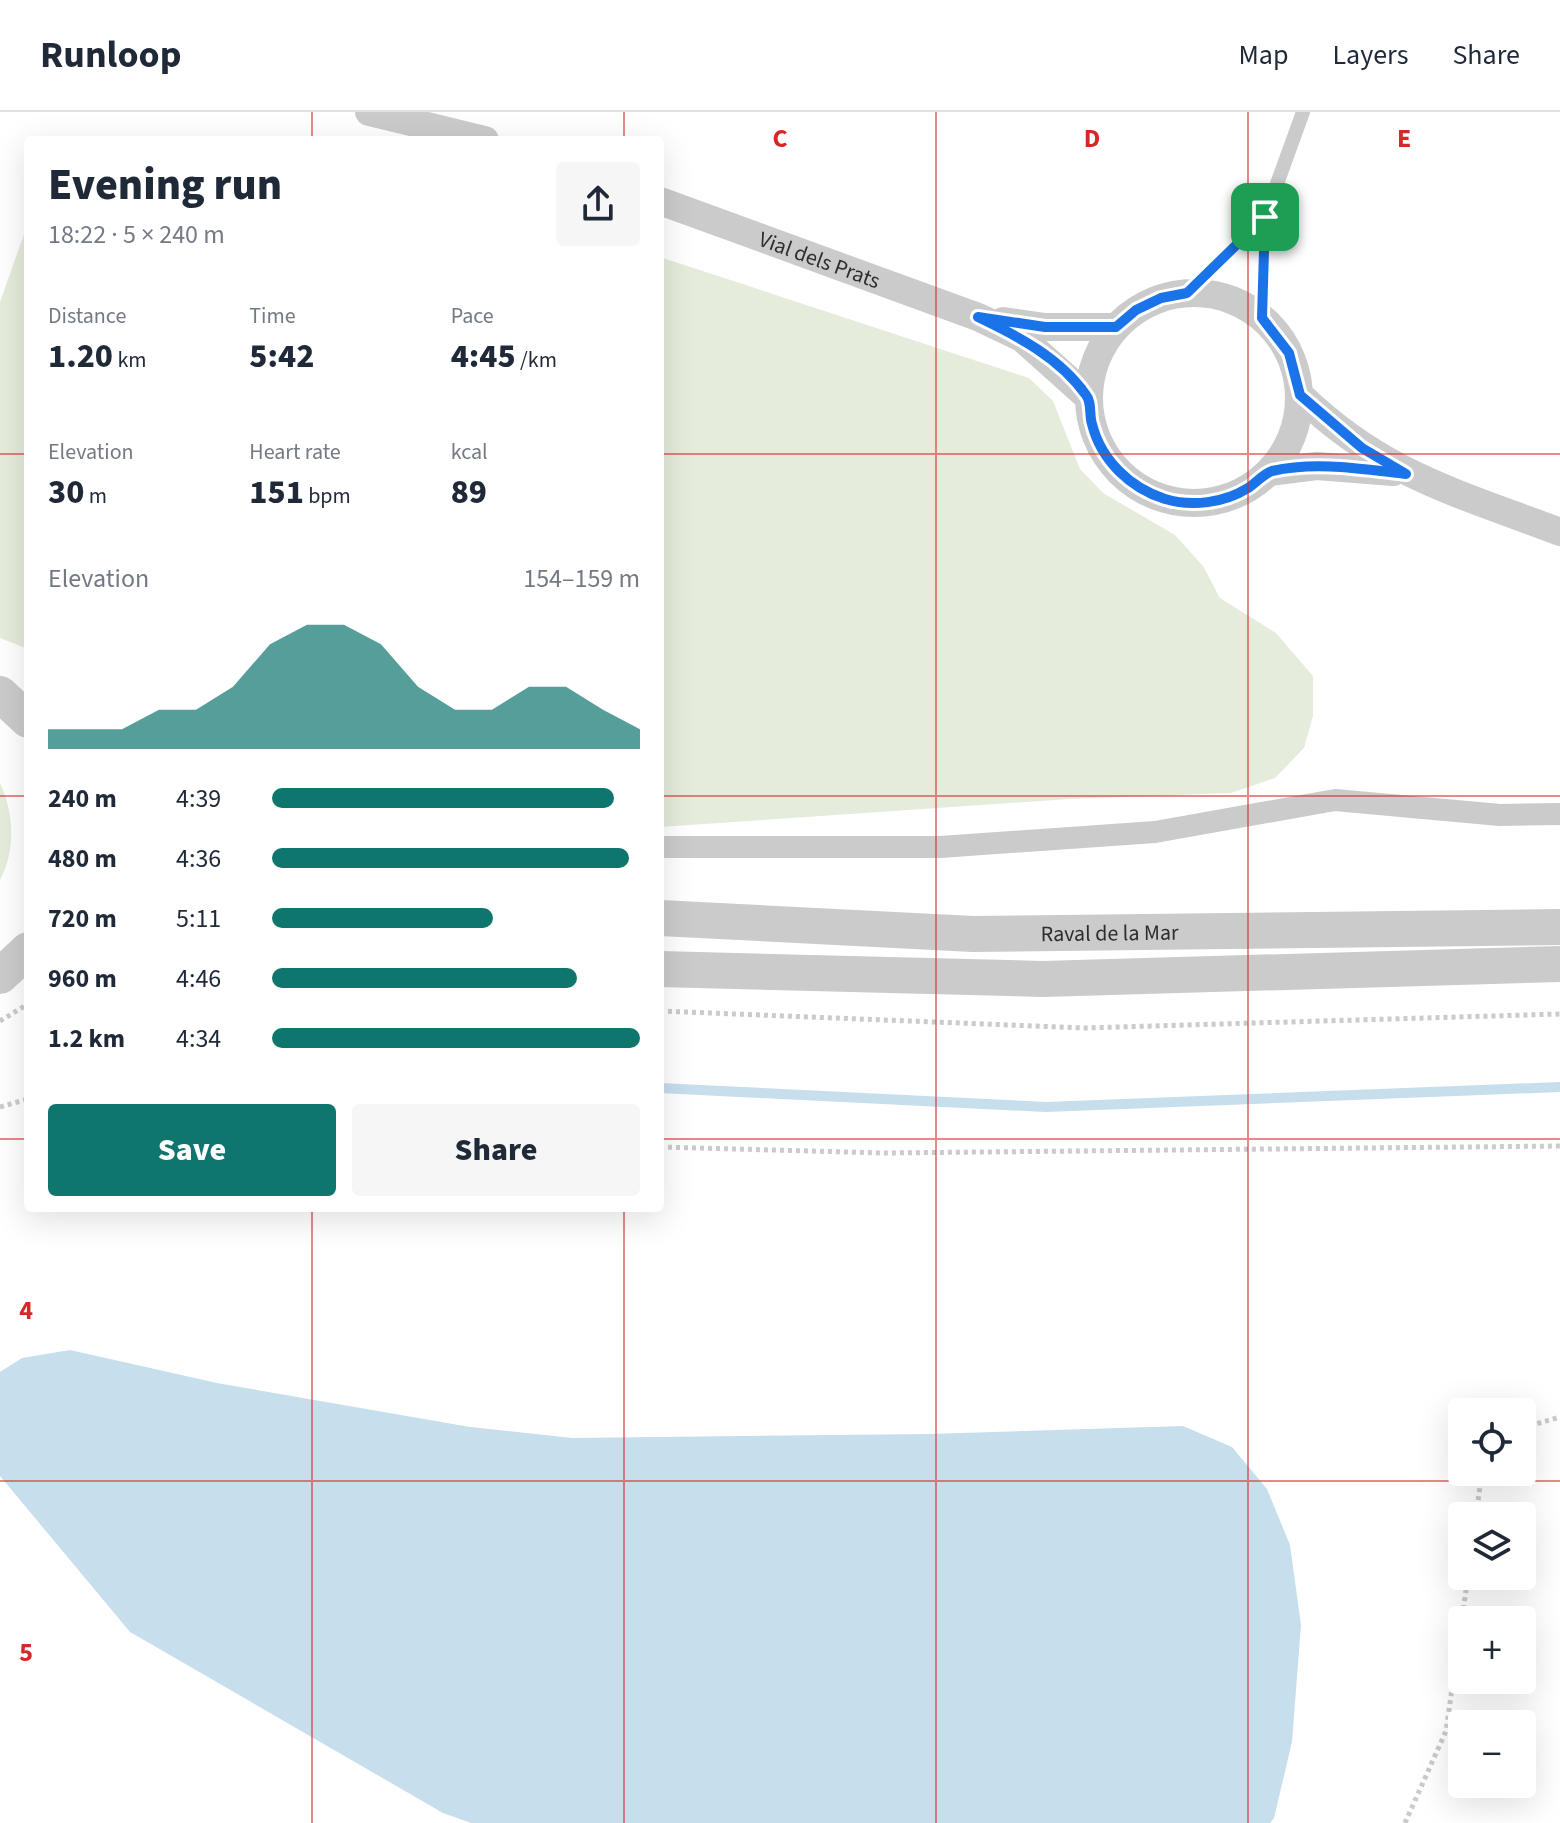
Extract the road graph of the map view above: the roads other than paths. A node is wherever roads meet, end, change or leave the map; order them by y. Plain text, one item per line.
1 (369, 112) edge
2 (1303, 112) edge
3 (468, 136) edge
4 (664, 202) edge
5 (1265, 217) junction
6 (1187, 293) junction
7 (978, 317) junction
8 (1262, 318) junction
9 (1116, 327) junction
10 (1300, 395) junction
11 (1088, 397) junction
12 (1269, 472) junction
13 (1406, 474) junction
14 (1560, 532) edge
15 (0, 694) edge
16 (24, 716) edge
17 (1560, 814) edge
18 (664, 847) edge
19 (664, 918) edge
20 (1560, 927) edge
21 (24, 954) edge
22 (1560, 964) edge
23 (664, 969) edge
24 (0, 976) edge

1 - 3 street
2 - 5 lane
4 - 7 street, Vial dels Prats
5 - 6 lane
5 - 8 lane
6 - 8 street
6 - 9 street
7 - 9 street, Vial dels Prats
7 - 11 street, Vial dels Prats
8 - 10 street
9 - 11 street
10 - 12 street
10 - 13 street
11 - 12 street
12 - 13 street
13 - 14 street
15 - 16 street
17 - 18 street
19 - 20 street, Raval de la Mar
21 - 24 street
22 - 23 street, Raval de la Mar

